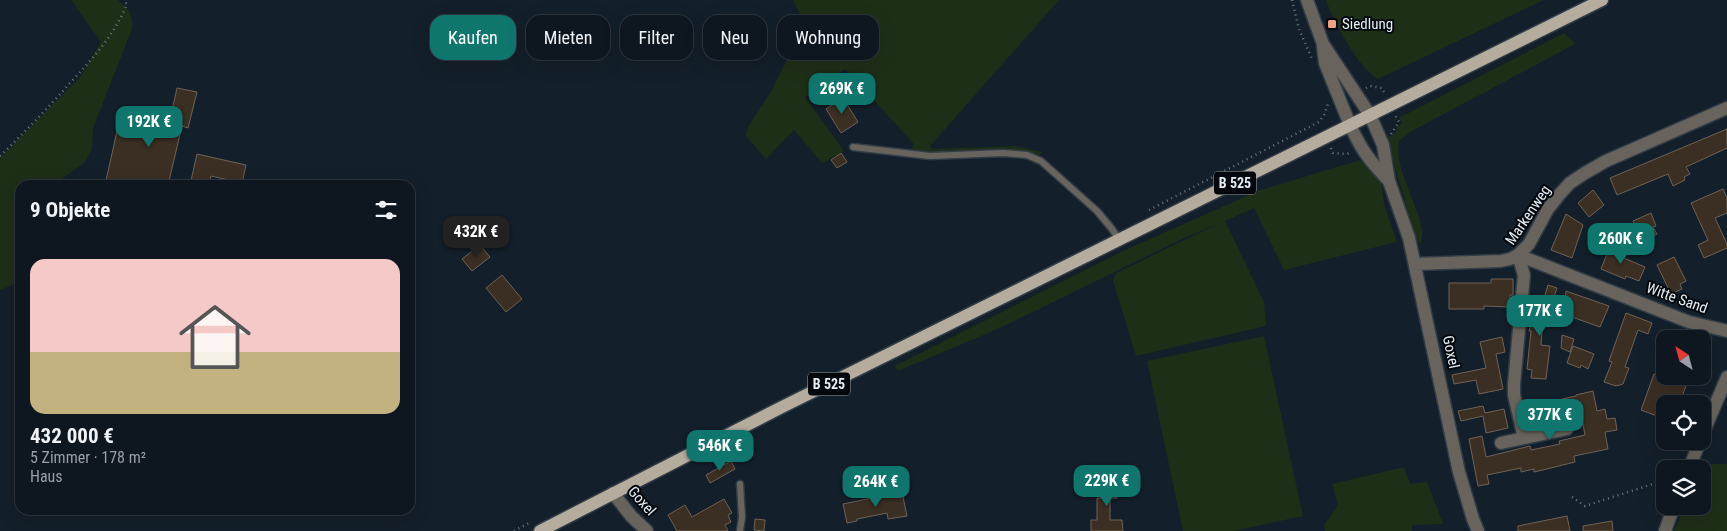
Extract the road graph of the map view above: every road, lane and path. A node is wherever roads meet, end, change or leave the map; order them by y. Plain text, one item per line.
1 (123, 0) edge
2 (1306, 0) edge
3 (1602, 0) edge
4 (1323, 44) junction
5 (1366, 88) dead end
6 (1382, 88) dead end
7 (1727, 108) edge
8 (1370, 115) junction
9 (1350, 125) junction
10 (854, 147) dead end
11 (1331, 148) dead end
12 (1360, 148) junction
13 (0, 156) edge
14 (1389, 180) junction
15 (1120, 240) junction
16 (1518, 255) junction
17 (1415, 264) junction
18 (1727, 331) edge
19 (1727, 377) edge
20 (1711, 415) edge
21 (1568, 429) dead end
22 (1524, 438) junction
23 (1501, 443) dead end
24 (1656, 483) edge
25 (740, 484) dead end
26 (613, 493) junction
27 (1572, 497) dead end
28 (1671, 515) edge
29 (540, 531) edge
30 (647, 531) edge
31 (740, 531) edge
32 (1478, 531) edge
33 (1665, 531) edge

1 - 13 path
2 - 4 street
3 - 8 main road, B 525
4 - 8 street, Goxel
4 - 9 street, Goxel
5 - 6 path
7 - 16 street, Markenweg
8 - 9 main road, B 525
8 - 14 street, Goxel
9 - 12 street, Goxel
9 - 15 main road, B 525
10 - 15 lane
11 - 12 path
12 - 14 street, Goxel
14 - 17 street, Goxel
15 - 26 main road, B 525
16 - 17 street
16 - 18 street, Witte Sand
16 - 22 street, Markenweg
17 - 32 street, Goxel
19 - 20 street
21 - 22 street
22 - 23 street
24 - 27 path
25 - 31 lane
26 - 29 main road, B 525
26 - 30 street, Goxel
28 - 33 street

